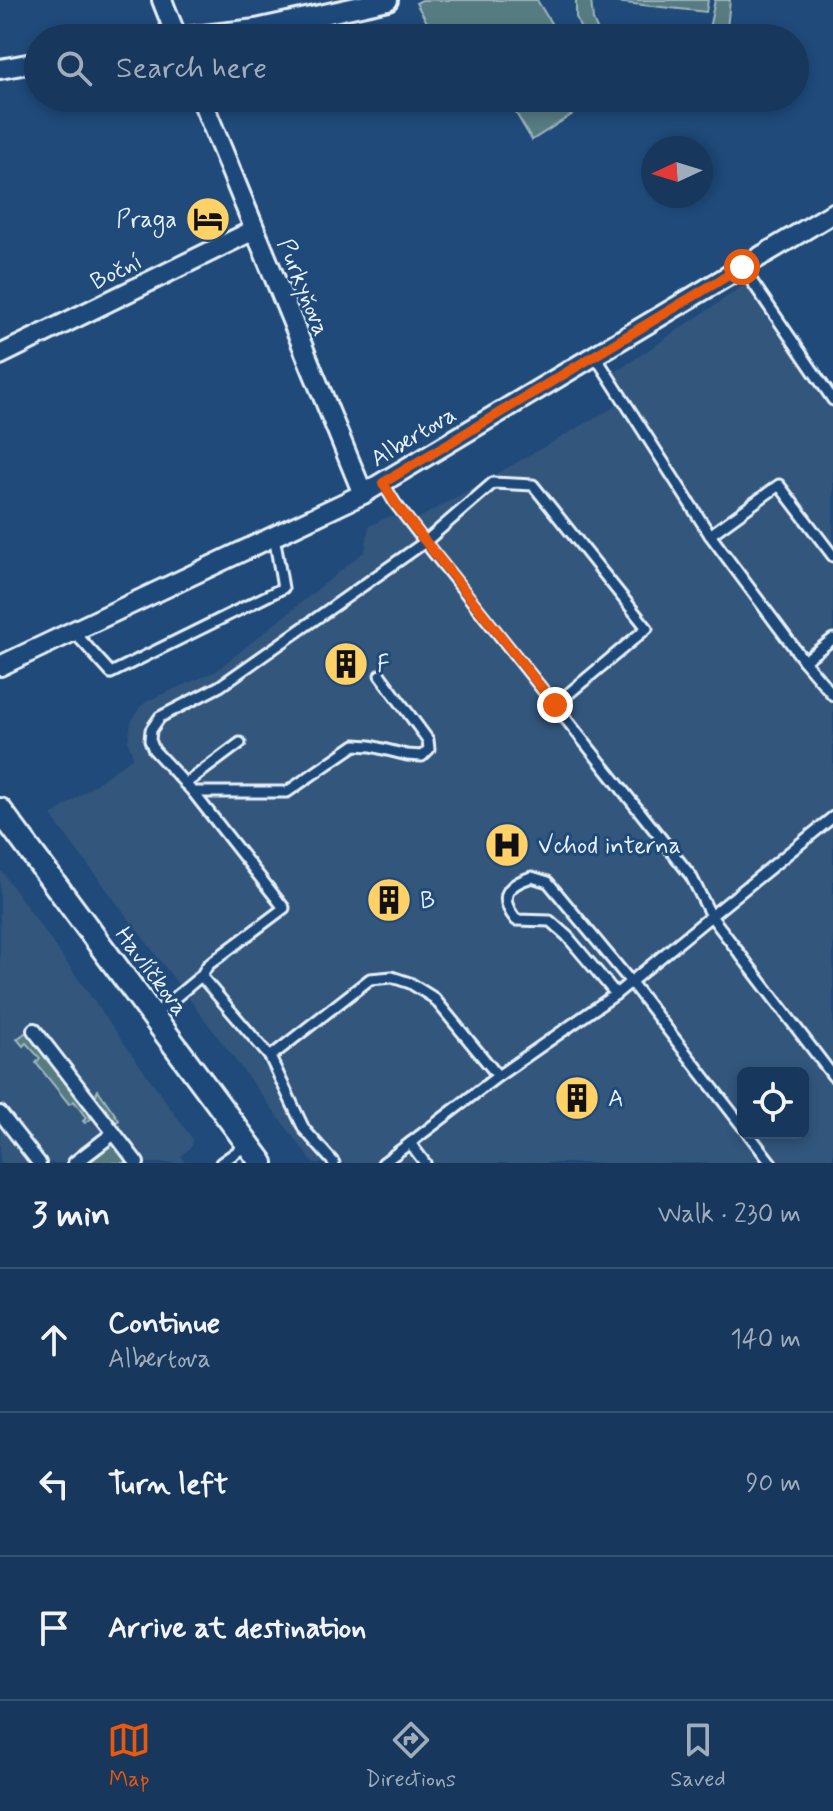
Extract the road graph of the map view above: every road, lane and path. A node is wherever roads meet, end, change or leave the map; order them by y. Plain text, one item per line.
1 (162, 0) edge
2 (388, 0) edge
3 (171, 24) edge
4 (279, 24) edge
5 (24, 65) edge
6 (0, 69) edge
7 (207, 112) edge
8 (833, 213) edge
9 (254, 230) junction
10 (742, 267) junction
11 (594, 354) junction
12 (0, 355) edge
13 (833, 400) edge
14 (383, 483) junction
15 (363, 494) junction
16 (710, 535) junction
17 (274, 536) junction
18 (425, 542) junction
19 (833, 556) edge
20 (74, 632) junction
21 (833, 639) edge
22 (804, 661) junction
23 (0, 666) edge
24 (380, 675) dead end
25 (833, 695) edge
26 (555, 705) junction
27 (240, 743) dead end
28 (185, 784) junction
29 (193, 792) junction
30 (0, 810) edge
31 (833, 817) edge
32 (711, 916) junction
33 (582, 923) junction
34 (567, 936) junction
35 (201, 976) junction
36 (630, 981) junction
37 (616, 994) junction
38 (153, 1016) junction
39 (34, 1030) dead end
40 (270, 1057) junction
41 (498, 1076) junction
42 (833, 1076) edge
43 (0, 1113) edge
44 (737, 1119) edge
45 (114, 1133) junction
46 (753, 1139) edge
47 (410, 1143) junction
48 (248, 1144) junction
49 (39, 1163) edge
50 (75, 1163) edge
51 (137, 1163) edge
52 (221, 1163) edge
53 (262, 1163) edge
54 (334, 1163) edge
55 (383, 1163) edge
56 (425, 1163) edge
57 (771, 1163) edge

1 - 3 street
2 - 4 street
5 - 6 street
7 - 9 street, Purkyňova
8 - 10 street, Albertova
9 - 12 street, Boční
9 - 15 street, Purkyňova
10 - 11 street, Albertova
10 - 13 lane
11 - 14 street, Albertova
11 - 16 lane
14 - 15 street, Albertova
14 - 18 lane
15 - 17 street, Albertova
16 - 19 lane
16 - 22 lane
17 - 20 street, Albertova
17 - 20 lane
18 - 26 lane
18 - 26 lane
18 - 28 lane
20 - 23 street, Albertova
21 - 22 lane
22 - 25 lane
24 - 29 lane
26 - 32 lane
27 - 28 lane
28 - 29 lane
29 - 35 lane
30 - 38 street, Havlíčkova
31 - 32 lane
32 - 36 lane
32 - 42 lane
33 - 34 lane
33 - 34 lane
33 - 36 lane
34 - 37 lane
35 - 38 lane
35 - 40 lane
36 - 37 lane
36 - 44 lane
37 - 41 lane
38 - 48 street, Havlíčkova
39 - 45 street
40 - 41 lane
40 - 54 lane
41 - 47 lane
43 - 49 street
45 - 50 street
45 - 51 street
46 - 57 lane
47 - 55 lane
47 - 56 lane
48 - 52 lane
48 - 53 street, Havlíčkova

